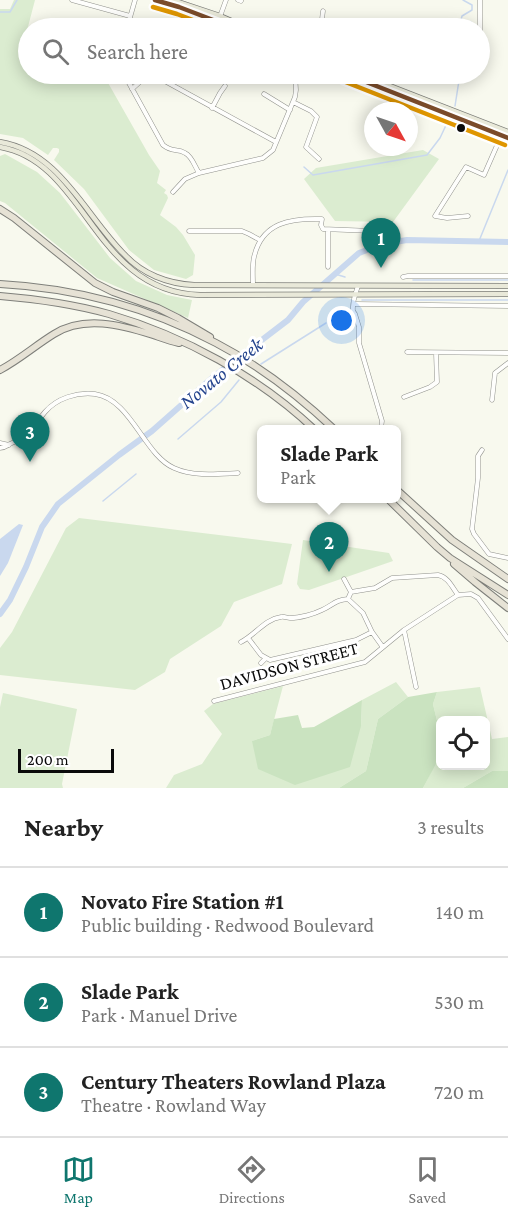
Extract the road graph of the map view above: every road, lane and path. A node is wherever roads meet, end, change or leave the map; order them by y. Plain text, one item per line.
1 (72, 0) edge
2 (135, 0) edge
3 (155, 0) edge
4 (172, 0) edge
5 (226, 0) edge
6 (480, 0) edge
7 (323, 11) dead end
8 (130, 16) joint
9 (216, 18) edge
10 (217, 18) edge
11 (219, 18) edge
12 (322, 18) edge
13 (480, 18) edge
14 (129, 84) edge
15 (138, 84) edge
16 (168, 84) edge
17 (296, 84) edge
18 (375, 84) edge
19 (382, 84) edge
20 (225, 86) dead end
21 (132, 89) junction
22 (264, 94) dead end
23 (407, 95) junction
24 (293, 102) junction
25 (404, 102) edge
26 (212, 108) junction
27 (290, 110) junction
28 (504, 133) edge
29 (508, 138) edge
30 (0, 142) edge
31 (276, 142) junction
32 (0, 147) edge
33 (319, 159) dead end
34 (46, 167) junction
35 (199, 173) junction
36 (173, 192) dead end
37 (82, 207) junction
38 (0, 209) edge
39 (468, 216) dead end
40 (328, 230) junction
41 (189, 231) dead end
42 (372, 231) dead end
43 (260, 240) junction
44 (328, 267) dead end
45 (508, 276) edge
46 (404, 277) dead end
47 (0, 285) edge
48 (253, 285) junction
49 (358, 286) junction
50 (508, 286) edge
51 (253, 294) junction
52 (508, 294) edge
53 (356, 295) junction
54 (0, 296) edge
55 (356, 304) junction
56 (508, 306) edge
57 (355, 314) junction
58 (217, 343) junction
59 (189, 345) junction
60 (407, 352) dead end
61 (436, 352) junction
62 (508, 353) edge
63 (508, 363) edge
64 (0, 370) edge
65 (404, 397) dead end
66 (492, 400) dead end
67 (310, 425) edge
68 (330, 425) edge
69 (381, 425) edge
70 (0, 442) edge
71 (9, 444) junction
72 (0, 448) edge
73 (482, 450) dead end
74 (238, 473) dead end
75 (401, 494) edge
76 (392, 503) edge
77 (437, 547) junction
78 (508, 558) edge
79 (498, 573) junction
80 (508, 575) edge
81 (344, 579) dead end
82 (508, 579) edge
83 (351, 592) junction
84 (458, 594) junction
85 (508, 595) edge
86 (348, 599) junction
87 (508, 608) edge
88 (404, 630) junction
89 (372, 632) junction
90 (248, 638) junction
91 (508, 639) edge
92 (242, 642) dead end
93 (382, 646) junction
94 (265, 659) junction
95 (261, 663) dead end
96 (416, 687) dead end
97 (214, 701) dead end

1 - 8 street
2 - 8 street
3 - 9 main road
4 - 10 main road
5 - 11 street
6 - 13 street
7 - 12 street
14 - 21 street
15 - 21 street
16 - 26 street
17 - 24 street
18 - 23 main road
19 - 23 main road
20 - 26 street
21 - 35 street
22 - 27 street
23 - 25 street
23 - 28 main road
24 - 27 street
24 - 33 street
26 - 31 street
27 - 31 street
28 - 29 main road
28 - 39 street
30 - 34 main road
31 - 35 street
32 - 34 main road
34 - 37 main road
35 - 36 street
37 - 48 main road
37 - 51 main road
38 - 58 highway
40 - 42 street
40 - 43 street
40 - 44 street
41 - 43 street
43 - 48 street
45 - 46 street
47 - 58 highway
48 - 49 main road
48 - 51 main road
49 - 50 main road
49 - 53 street
51 - 53 main road
52 - 53 main road
53 - 55 street
53 - 57 street
54 - 59 highway
55 - 56 street
55 - 57 street
57 - 69 street
58 - 68 highway
59 - 64 highway
59 - 67 highway
60 - 61 street
61 - 62 street
61 - 65 street
63 - 66 street
70 - 71 street
71 - 72 street
71 - 74 street
73 - 78 street
75 - 79 highway
76 - 77 highway
77 - 85 highway
77 - 87 highway
79 - 80 highway
79 - 82 highway
81 - 83 street
83 - 84 street
83 - 86 street
84 - 88 street, DAVIDSON STREET
84 - 91 street
86 - 89 street
86 - 90 street
88 - 93 street, DAVIDSON STREET
88 - 96 street
89 - 93 street
89 - 94 street
90 - 92 street
90 - 94 street
93 - 97 street, DAVIDSON STREET
94 - 95 street

